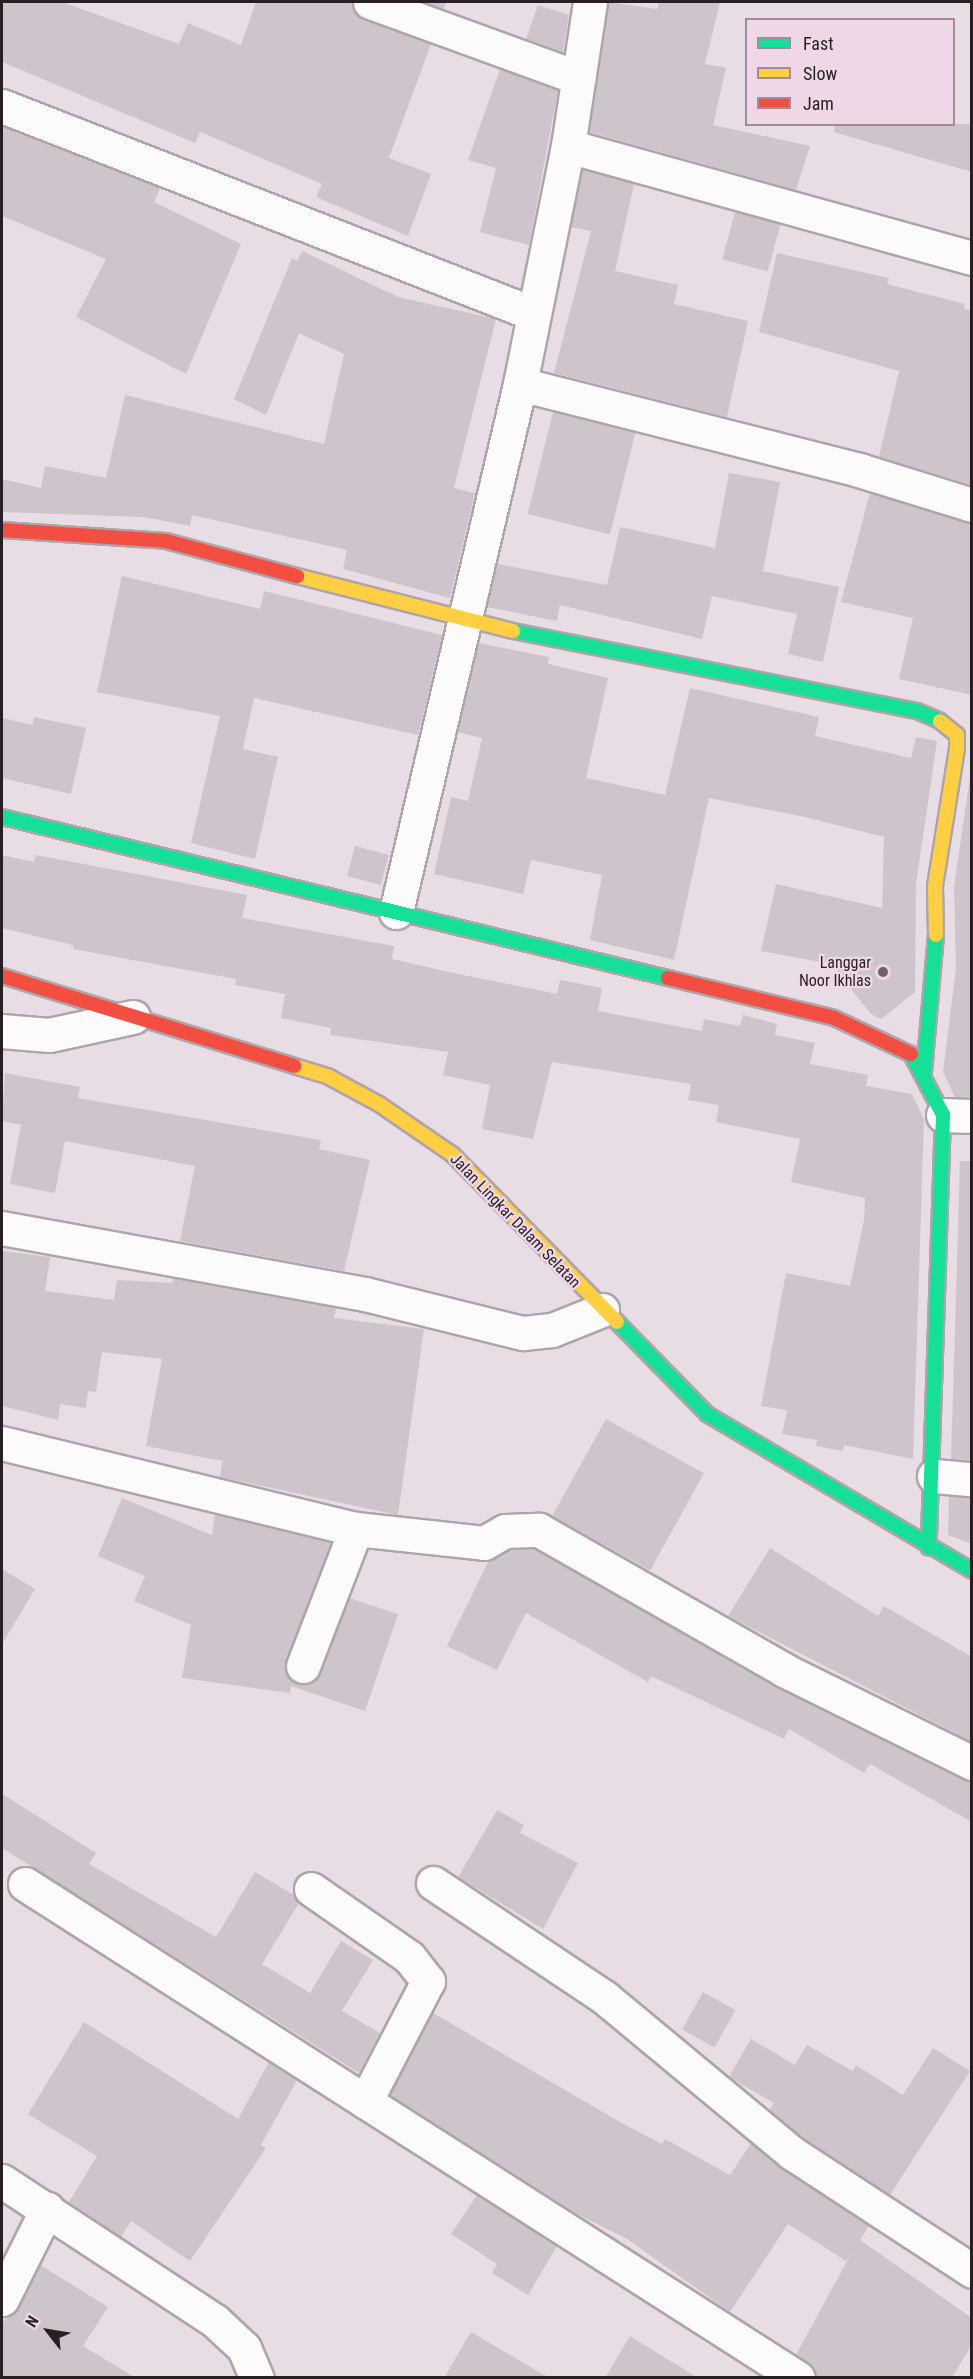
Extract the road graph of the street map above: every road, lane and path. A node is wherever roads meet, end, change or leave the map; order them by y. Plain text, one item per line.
1 (370, 2) edge
2 (590, 2) edge
3 (579, 78) junction
4 (2, 106) edge
5 (568, 146) junction
6 (972, 258) edge
7 (534, 314) junction
8 (520, 384) junction
9 (972, 505) edge
10 (2, 530) edge
11 (467, 622) junction
12 (2, 817) edge
13 (396, 912) junction
14 (2, 976) edge
15 (133, 1017) junction
16 (2, 1031) edge
17 (924, 1072) junction
18 (957, 1116) edge
19 (2, 1228) edge
20 (602, 1310) junction
21 (2, 1443) edge
22 (934, 1476) junction
23 (972, 1479) edge
24 (356, 1529) junction
25 (929, 1548) junction
26 (972, 1571) edge
27 (303, 1666) dead end
28 (972, 1763) edge
29 (433, 1883) dead end
30 (25, 1884) dead end
31 (311, 1889) dead end
32 (364, 2102) junction
33 (2, 2181) edge
34 (47, 2209) junction
35 (972, 2271) edge
36 (2, 2299) edge
37 (256, 2378) edge
38 (798, 2378) edge

1 - 3 street
2 - 3 street
3 - 5 street
4 - 7 street
5 - 6 street
5 - 7 street
7 - 8 street
8 - 9 street
8 - 11 street
10 - 11 street
11 - 13 street
11 - 17 street
12 - 13 street
13 - 17 street
14 - 15 street, Jalan Lingkar Dalam Selatan
15 - 16 street
15 - 20 street, Jalan Lingkar Dalam Selatan
17 - 18 street
18 - 22 street
19 - 20 street
20 - 25 street, Jalan Lingkar Dalam Selatan
21 - 24 street
22 - 23 street
22 - 25 street
24 - 27 street
24 - 28 street
25 - 26 street, Jalan Lingkar Dalam Selatan
29 - 35 street
30 - 32 street
31 - 32 street
32 - 38 street
33 - 34 street
34 - 36 street
34 - 37 street

